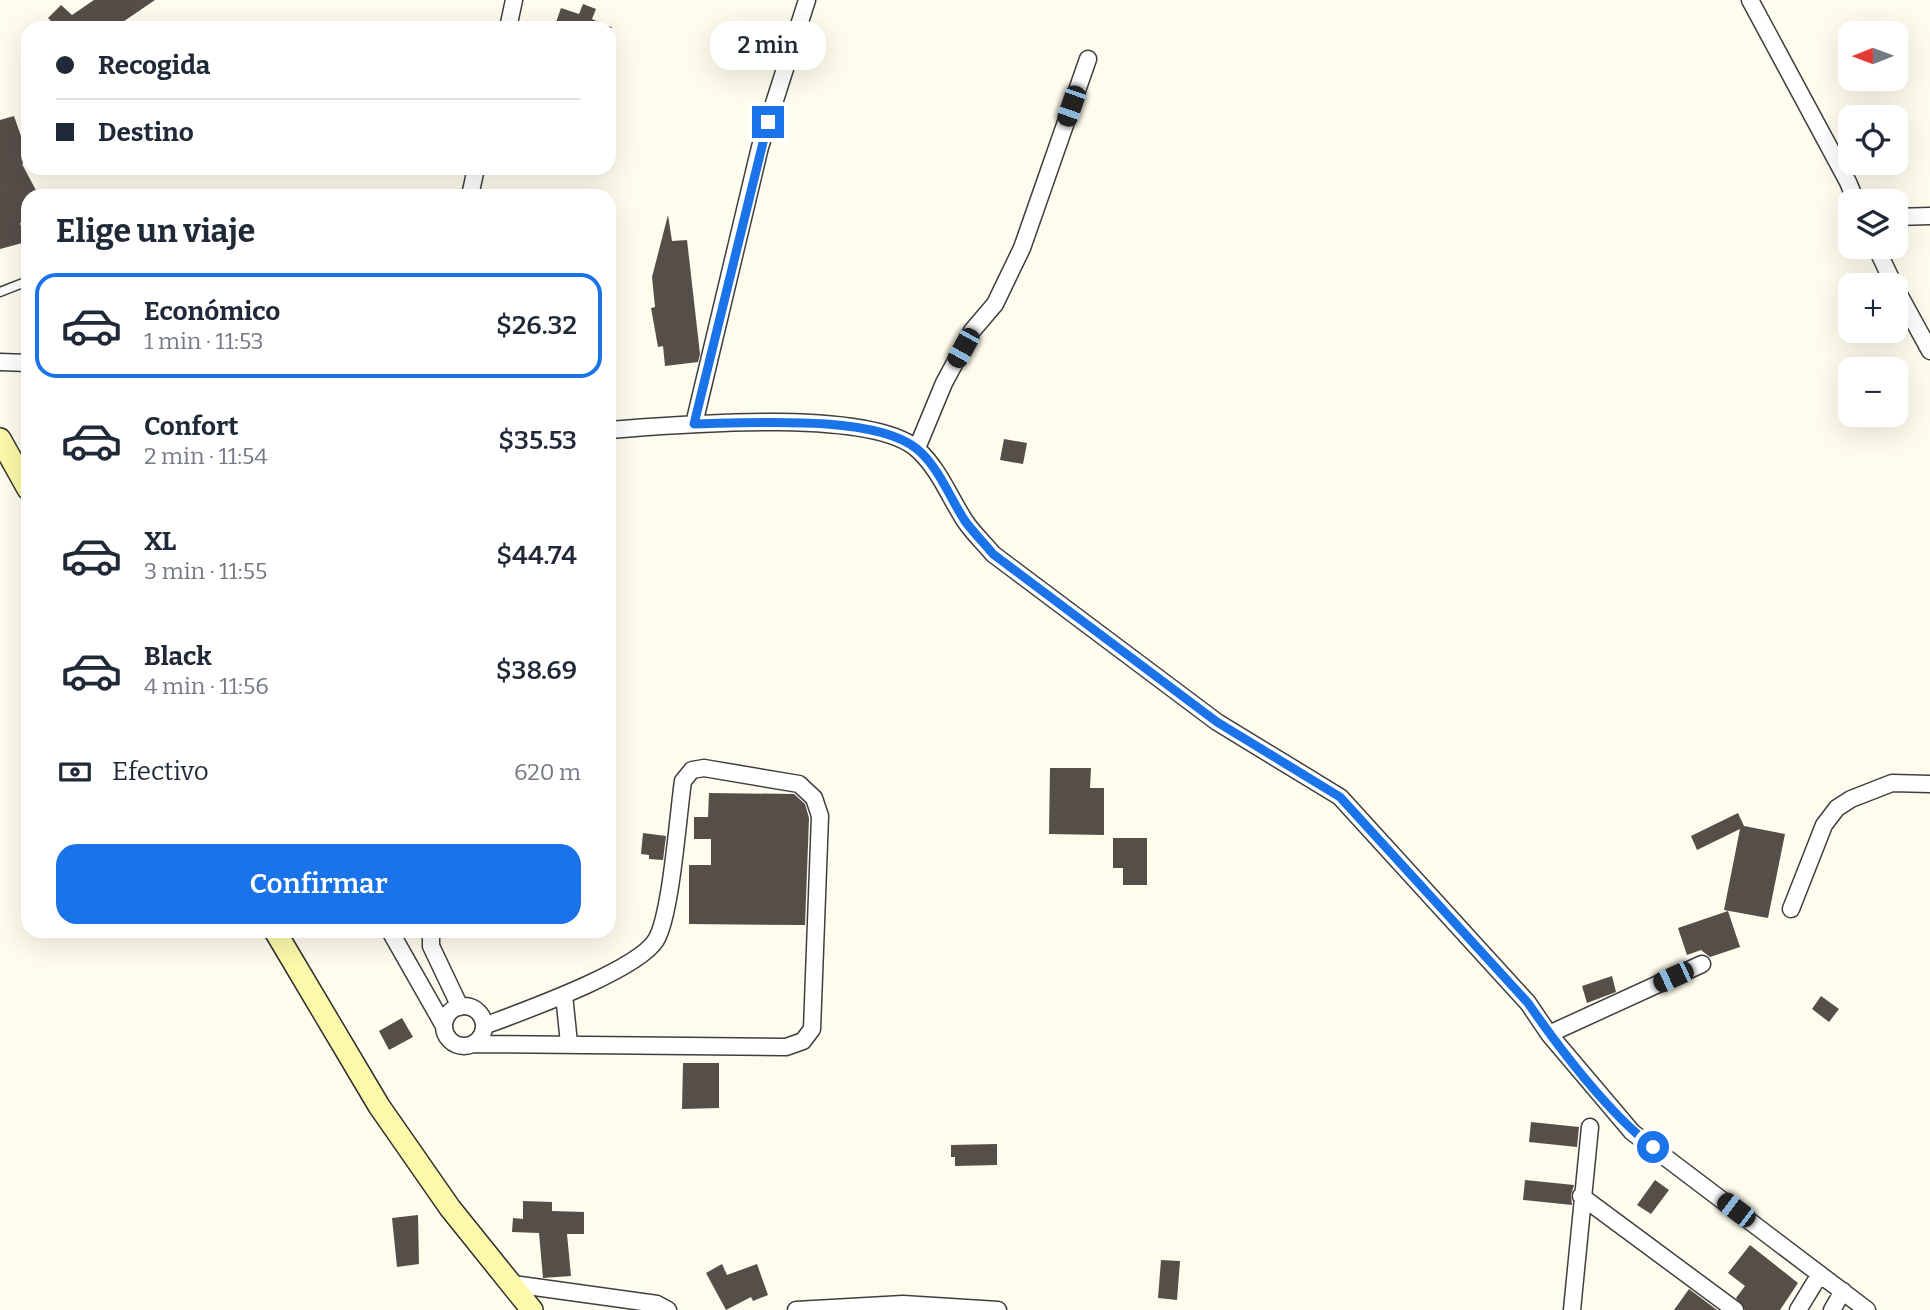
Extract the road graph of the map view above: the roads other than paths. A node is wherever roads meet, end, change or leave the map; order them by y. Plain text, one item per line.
1 (514, 0) edge
2 (807, 0) edge
3 (1751, 0) edge
4 (510, 21) edge
5 (1088, 59) dead end
6 (1851, 189) edge
7 (1930, 216) edge
8 (1908, 217) edge
9 (21, 284) edge
10 (0, 292) edge
11 (1908, 310) edge
12 (1930, 351) edge
13 (0, 362) edge
14 (21, 363) edge
15 (694, 424) junction
16 (616, 430) edge
17 (0, 439) edge
18 (916, 448) junction
19 (21, 476) edge
20 (1930, 784) edge
21 (1791, 909) dead end
22 (279, 938) edge
23 (394, 938) edge
24 (431, 938) edge
25 (1702, 964) dead end
26 (564, 995) junction
27 (460, 1007) junction
28 (444, 1026) junction
29 (484, 1026) junction
30 (1549, 1034) junction
31 (569, 1043) junction
32 (473, 1044) junction
33 (1590, 1127) dead end
34 (1581, 1196) junction
35 (1820, 1273) junction
36 (513, 1284) junction
37 (1843, 1291) junction
38 (533, 1310) edge
39 (668, 1310) edge
40 (796, 1310) edge
41 (998, 1310) edge
42 (1572, 1310) edge
43 (1735, 1310) edge
44 (1798, 1310) edge
45 (1832, 1310) edge
46 (1867, 1310) edge

1 - 4 street
2 - 15 street
3 - 6 street
5 - 18 street
7 - 8 street
9 - 10 lane
11 - 12 street
13 - 14 street
15 - 16 street
15 - 18 street
17 - 19 street
18 - 30 street
20 - 21 street
22 - 36 street
23 - 28 street
24 - 27 street
25 - 30 street
26 - 29 street
26 - 31 street
26 - 31 street
27 - 28 street
27 - 29 street
28 - 32 street
29 - 32 street
30 - 35 street
31 - 32 street
33 - 34 street
34 - 42 street
34 - 43 street
35 - 37 street
35 - 44 street
36 - 38 street
36 - 39 street
37 - 45 street
37 - 46 street
40 - 41 street

